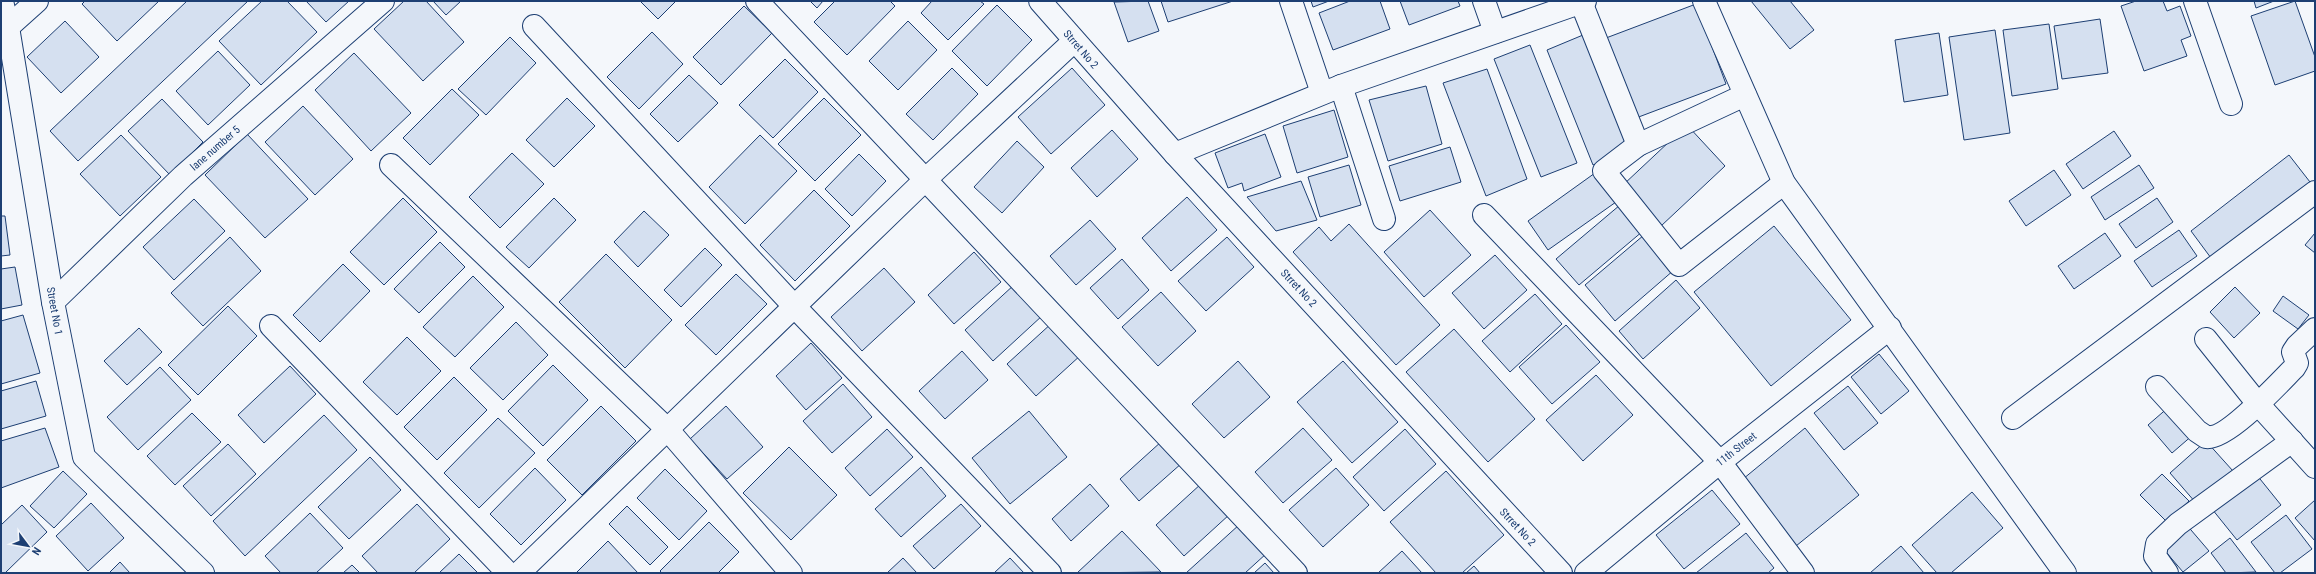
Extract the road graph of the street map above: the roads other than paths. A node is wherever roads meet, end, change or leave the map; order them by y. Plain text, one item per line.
1 (2, 1) edge
2 (37, 1) edge
3 (383, 1) edge
4 (757, 1) edge
5 (1040, 1) edge
6 (1291, 1) edge
7 (1484, 1) edge
8 (1704, 1) edge
9 (2195, 1) edge
10 (1583, 2) edge
11 (534, 26) dead end
12 (5, 27) edge
13 (1495, 32) junction
14 (1074, 41) junction
15 (1331, 89) junction
16 (1745, 95) junction
17 (2231, 104) dead end
18 (1638, 145) junction
19 (1175, 154) junction
20 (391, 165) dead end
21 (925, 180) junction
22 (1784, 183) junction
23 (2315, 192) edge
24 (1484, 215) dead end
25 (1384, 219) dead end
26 (53, 302) junction
27 (794, 306) junction
28 (271, 326) dead end
29 (1890, 328) junction
30 (2315, 329) edge
31 (2206, 339) dead end
32 (2157, 387) dead end
33 (2258, 404) junction
34 (2012, 418) dead end
35 (668, 430) junction
36 (2292, 441) junction
37 (1720, 462) junction
38 (2315, 466) edge
39 (203, 573) edge
40 (508, 573) edge
41 (519, 573) edge
42 (791, 573) edge
43 (1050, 573) edge
44 (1296, 573) edge
45 (1561, 573) edge
46 (1586, 573) edge
47 (1803, 573) edge
48 (2065, 573) edge
49 (2167, 573) edge

1 - 12 street, Street No 1
2 - 12 street
3 - 26 street, lane number 5
4 - 21 street
5 - 14 street, Strret No 2
6 - 15 street
7 - 13 street
8 - 16 street
9 - 17 street
10 - 13 street
10 - 18 street
11 - 27 street
12 - 26 street, Street No 1
13 - 15 street
14 - 19 street, Strret No 2
14 - 21 street
15 - 19 street
15 - 25 street
16 - 18 street
16 - 22 street
18 - 22 street
19 - 45 street, Strret No 2
20 - 35 street
21 - 27 street
21 - 44 street
22 - 29 street
23 - 34 street
24 - 37 street
26 - 39 street, Street No 1
27 - 35 street
27 - 43 street
28 - 40 street
29 - 37 street, 11th Street
29 - 48 street
30 - 33 street
31 - 33 street
32 - 33 street
33 - 36 street
35 - 41 street
35 - 42 street
36 - 38 street
36 - 49 street
37 - 46 street, 11th Street
37 - 47 street

